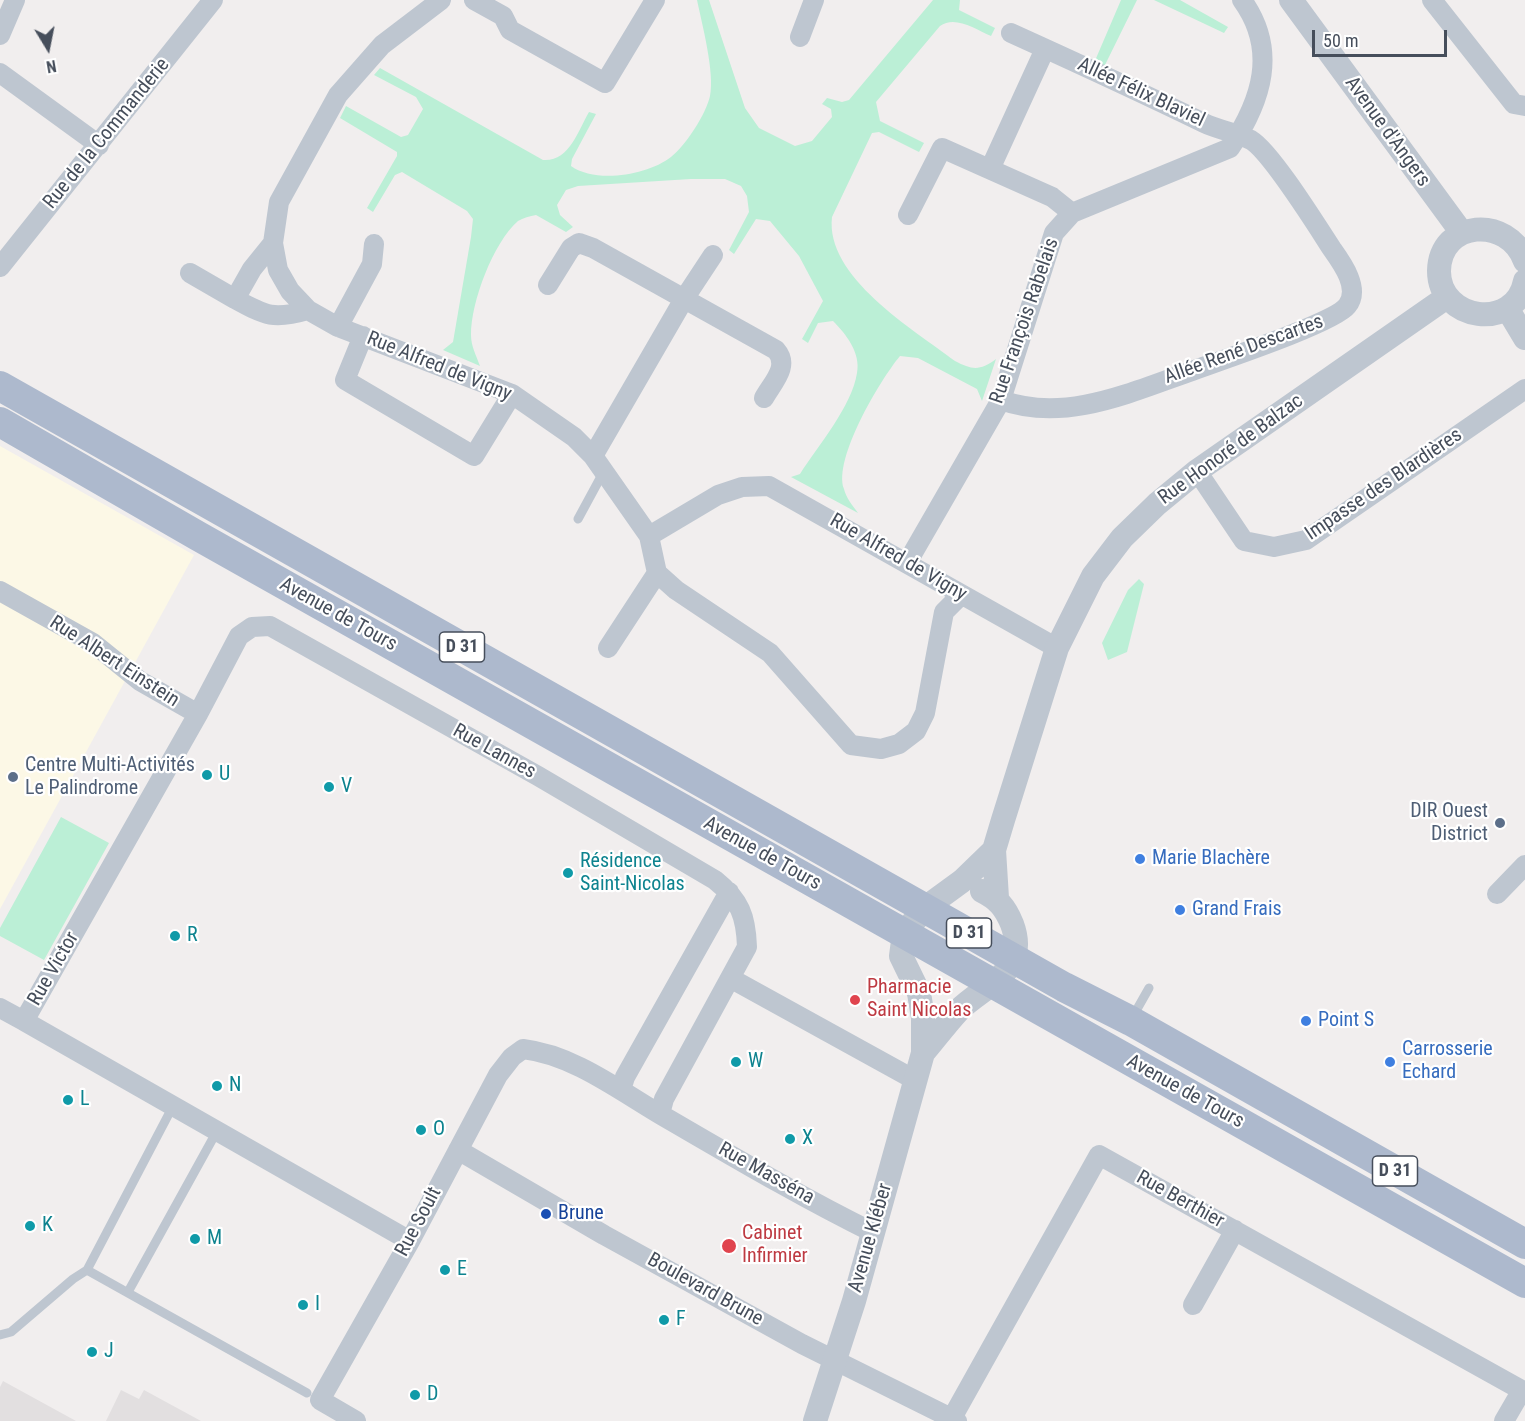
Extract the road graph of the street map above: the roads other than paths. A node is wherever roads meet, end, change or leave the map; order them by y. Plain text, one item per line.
1 (15, 0) edge
2 (213, 0) edge
3 (441, 0) edge
4 (474, 0) edge
5 (655, 0) edge
6 (814, 0) edge
7 (1242, 0) edge
8 (1291, 0) edge
9 (1432, 0) edge
10 (1011, 33) dead end
11 (0, 35) edge
12 (800, 37) dead end
13 (1045, 49) junction
14 (0, 73) edge
15 (1524, 110) edge
16 (1238, 136) junction
17 (99, 144) junction
18 (990, 169) junction
19 (1072, 213) junction
20 (908, 215) dead end
21 (1462, 233) junction
22 (273, 243) junction
23 (374, 244) dead end
24 (1523, 250) edge
25 (713, 255) dead end
26 (0, 267) edge
27 (190, 273) dead end
28 (1525, 281) edge
29 (548, 285) dead end
30 (1447, 297) junction
31 (235, 299) junction
32 (684, 299) junction
33 (1507, 308) junction
34 (308, 310) junction
35 (338, 327) junction
36 (363, 336) junction
37 (1525, 338) edge
38 (0, 386) edge
39 (1525, 389) edge
40 (512, 394) junction
41 (764, 399) dead end
42 (1001, 400) junction
43 (0, 422) edge
44 (599, 464) junction
45 (1197, 471) junction
46 (578, 519) dead end
47 (650, 536) junction
48 (907, 563) junction
49 (657, 573) junction
50 (0, 591) edge
51 (961, 595) junction
52 (252, 627) joint
53 (608, 648) dead end
54 (1057, 648) junction
55 (198, 714) junction
56 (994, 850) junction
57 (1525, 864) edge
58 (962, 881) junction
59 (729, 892) junction
60 (1497, 894) dead end
61 (997, 898) junction
62 (925, 908) junction
63 (904, 933) junction
64 (1014, 958) junction
65 (730, 978) junction
66 (994, 985) junction
67 (1149, 988) dead end
68 (919, 993) junction
69 (0, 1008) edge
70 (961, 1008) junction
71 (24, 1021) junction
72 (1131, 1021) junction
73 (523, 1049) joint
74 (923, 1053) junction
75 (915, 1080) junction
76 (621, 1090) junction
77 (173, 1106) junction
78 (660, 1114) junction
79 (217, 1131) junction
80 (458, 1150) junction
81 (1235, 1230) junction
82 (872, 1232) junction
83 (410, 1241) junction
84 (1525, 1244) edge
85 (87, 1270) junction
86 (1525, 1283) edge
87 (128, 1292) junction
88 (1193, 1305) dead end
89 (0, 1335) edge
90 (834, 1360) junction
91 (1524, 1391) edge
92 (313, 1397) junction
93 (954, 1420) edge
94 (356, 1421) edge
95 (815, 1421) edge
96 (1504, 1421) edge

1 - 11 street
2 - 17 street, Rue de la Commanderie
3 - 22 street, Rue Alfred de Vigny
4 - 5 street
6 - 12 street
7 - 16 street, Rue François Rabelais
8 - 21 street, Avenue d'Angers
9 - 15 street
10 - 13 street, Allée Félix Blaviel
13 - 16 street, Allée Félix Blaviel
13 - 18 street
14 - 17 street
16 - 19 street, Rue François Rabelais
16 - 42 street, Allée René Descartes
17 - 26 street, Rue de la Commanderie
18 - 19 street
18 - 20 street
19 - 42 street, Rue François Rabelais
21 - 24 street
21 - 30 street
22 - 31 street
22 - 34 street, Rue Alfred de Vigny
23 - 35 street
25 - 32 street
27 - 31 street
28 - 33 street
29 - 32 street
30 - 33 street
30 - 45 street, Rue Honoré de Balzac
31 - 34 street
32 - 41 street
32 - 44 street
33 - 37 street
34 - 35 street, Rue Alfred de Vigny
35 - 36 street, Rue Alfred de Vigny
36 - 40 street, Rue Alfred de Vigny
36 - 40 street
38 - 62 main road, Avenue de Tours / D 31
39 - 45 street, Impasse des Blardières
40 - 44 street, Rue Alfred de Vigny
42 - 48 street, Rue François Rabelais
43 - 63 main road, Avenue de Tours
44 - 46 lane
44 - 47 street, Rue Alfred de Vigny
45 - 54 street, Rue Honoré de Balzac
47 - 48 street, Rue Alfred de Vigny
47 - 49 street
48 - 51 street, Rue Alfred de Vigny
49 - 51 street
49 - 53 street
50 - 55 street, Rue Albert Einstein
51 - 54 street, Rue Alfred de Vigny
52 - 55 street, Rue Victor
52 - 59 street, Rue Lannes
54 - 56 street, Rue Honoré de Balzac
55 - 71 street, Rue Victor
56 - 58 street
56 - 61 street
57 - 60 street
58 - 61 street
58 - 62 street
59 - 65 street, Rue Lannes
59 - 76 street
61 - 64 street
62 - 63 street
62 - 64 main road, Avenue de Tours / D 31
63 - 66 main road, Avenue de Tours
63 - 68 street
64 - 66 street
64 - 72 main road, Avenue de Tours / D 31
65 - 75 street
65 - 78 street, Rue Lannes
66 - 70 street
66 - 86 main road, Avenue de Tours
67 - 72 lane
68 - 70 street
68 - 74 street
69 - 71 street
70 - 74 street
71 - 77 street, Rue Victor
72 - 84 main road, Avenue de Tours / D 31
73 - 76 street, Rue Masséna
73 - 80 street, Rue Soult
74 - 75 street, Avenue Kléber
75 - 82 street, Avenue Kléber
76 - 78 street, Rue Masséna
77 - 79 street, Rue Victor
77 - 85 lane
78 - 82 street, Rue Masséna
79 - 83 street, Rue Victor
79 - 87 lane
80 - 83 street, Rue Soult
80 - 90 street, Boulevard Brune
81 - 88 street
81 - 91 street, Rue Berthier
81 - 93 street, Rue Berthier
82 - 90 street, Avenue Kléber
83 - 92 street, Rue Soult
85 - 87 lane
85 - 89 lane
87 - 92 lane
90 - 93 street, Boulevard Brune
90 - 95 street, Avenue Kléber
91 - 96 street
92 - 94 street

